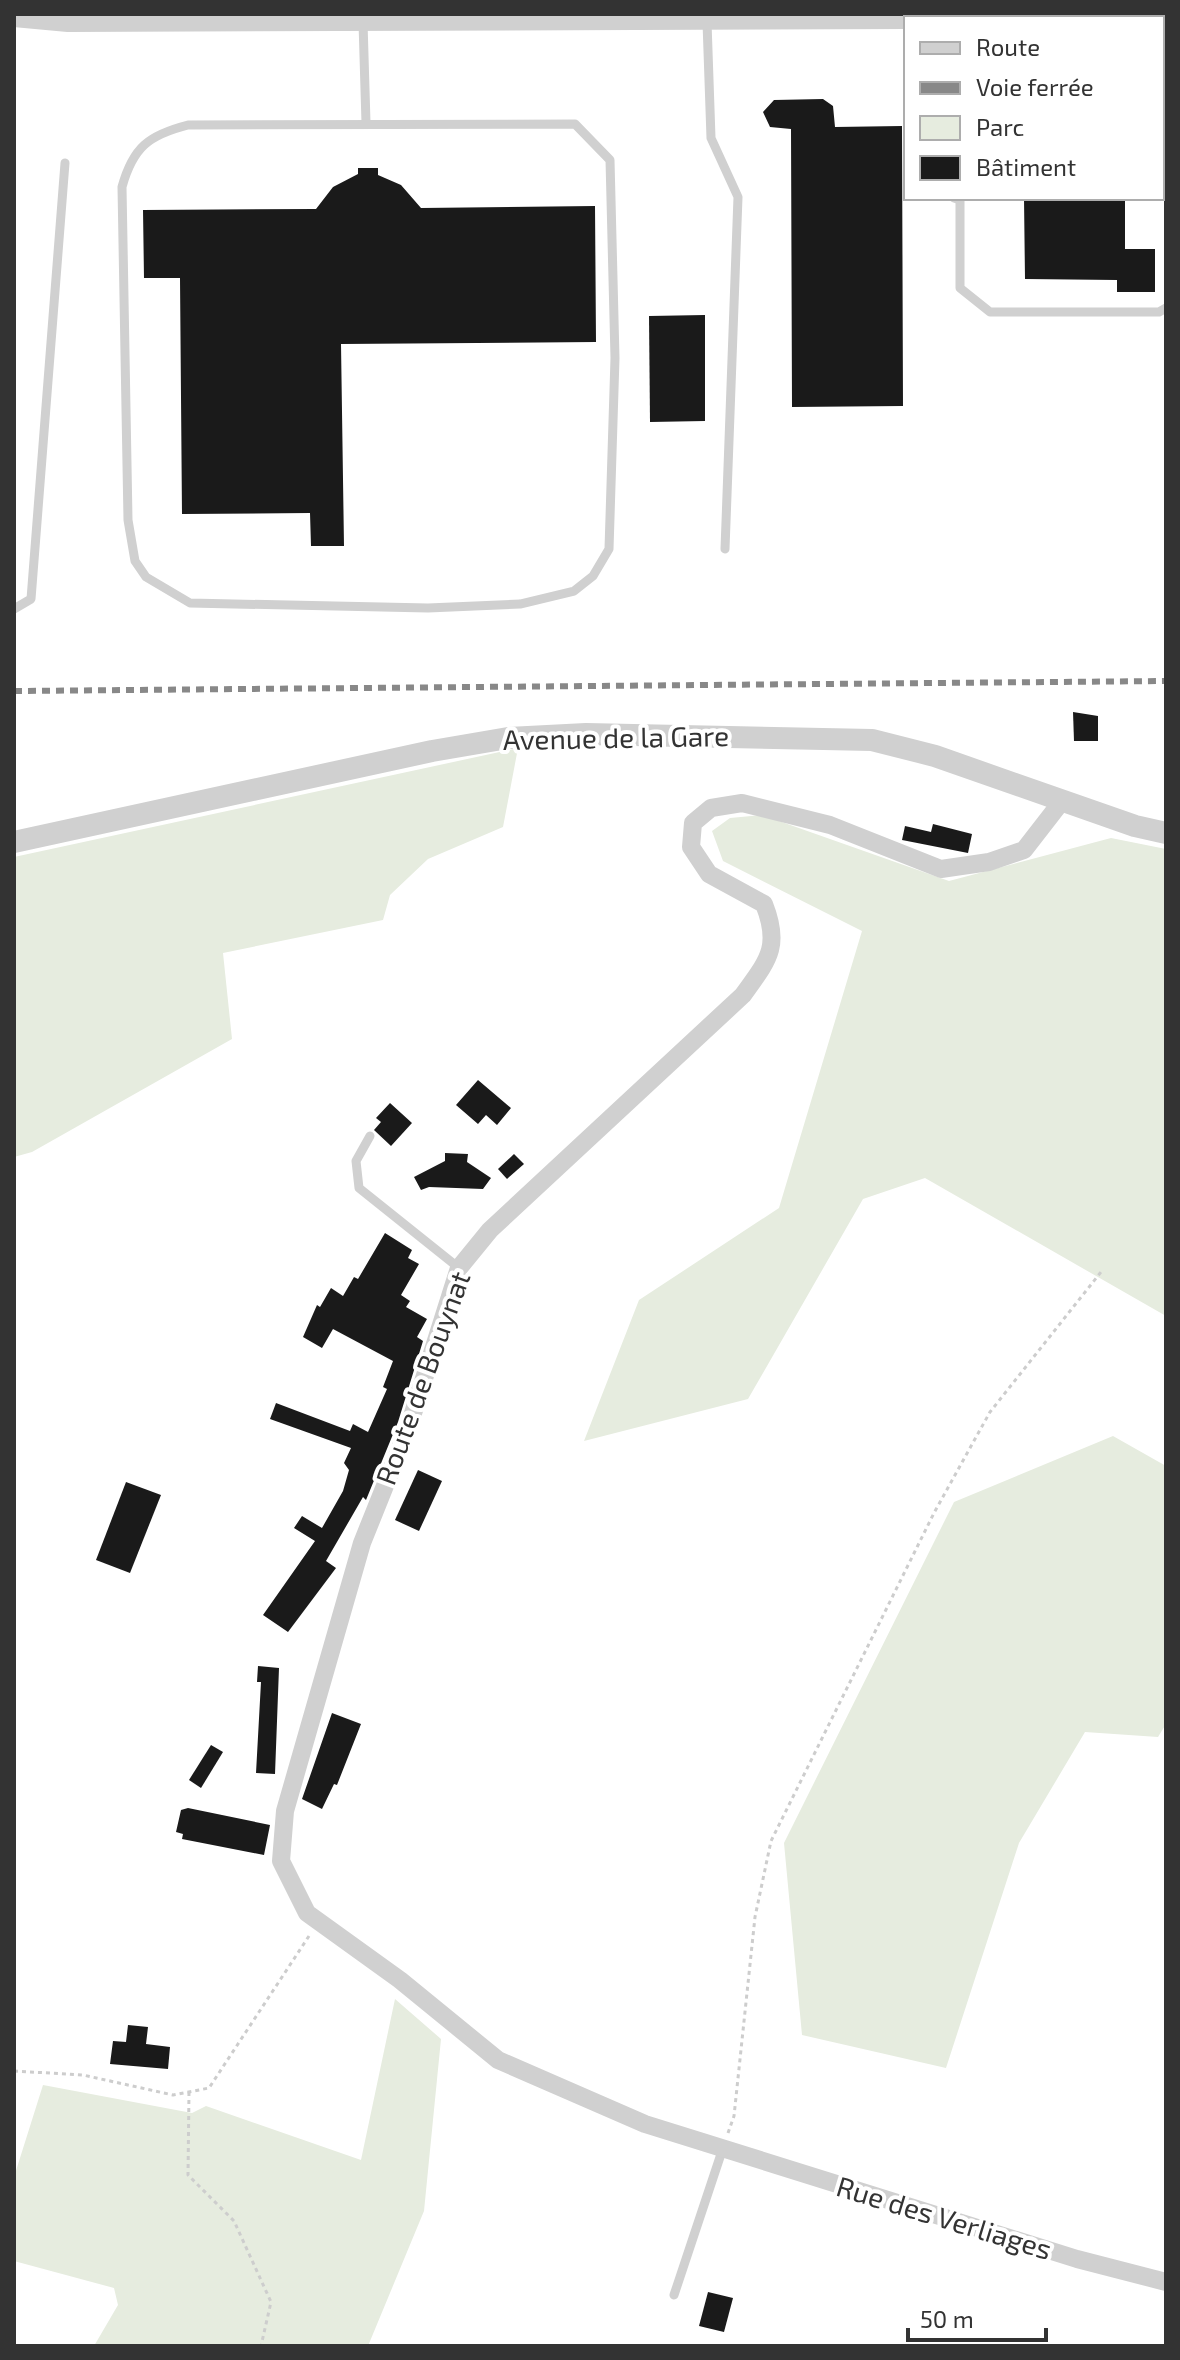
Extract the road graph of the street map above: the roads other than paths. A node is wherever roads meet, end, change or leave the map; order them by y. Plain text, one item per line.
1 (14, 18) edge
2 (904, 20) edge
3 (363, 22) junction
4 (707, 22) junction
5 (366, 123) junction
6 (65, 163) dead end
7 (960, 200) edge
8 (1166, 308) edge
9 (725, 549) dead end
10 (14, 609) edge
11 (1062, 801) junction
12 (1166, 833) edge
13 (14, 842) edge
14 (370, 1136) dead end
15 (459, 1268) junction
16 (723, 2148) junction
17 (1166, 2282) edge
18 (674, 2295) dead end

1 - 3 street
2 - 4 street
3 - 4 street
3 - 5 lane
4 - 9 lane
5 - 5 lane
6 - 10 lane
7 - 8 lane
11 - 12 street, Avenue de la Gare
11 - 13 street, Avenue de la Gare
11 - 15 street, Route de Bouynat
14 - 15 lane
15 - 16 street, Route de Bouynat
16 - 17 street, Rue des Verliages
16 - 18 lane

